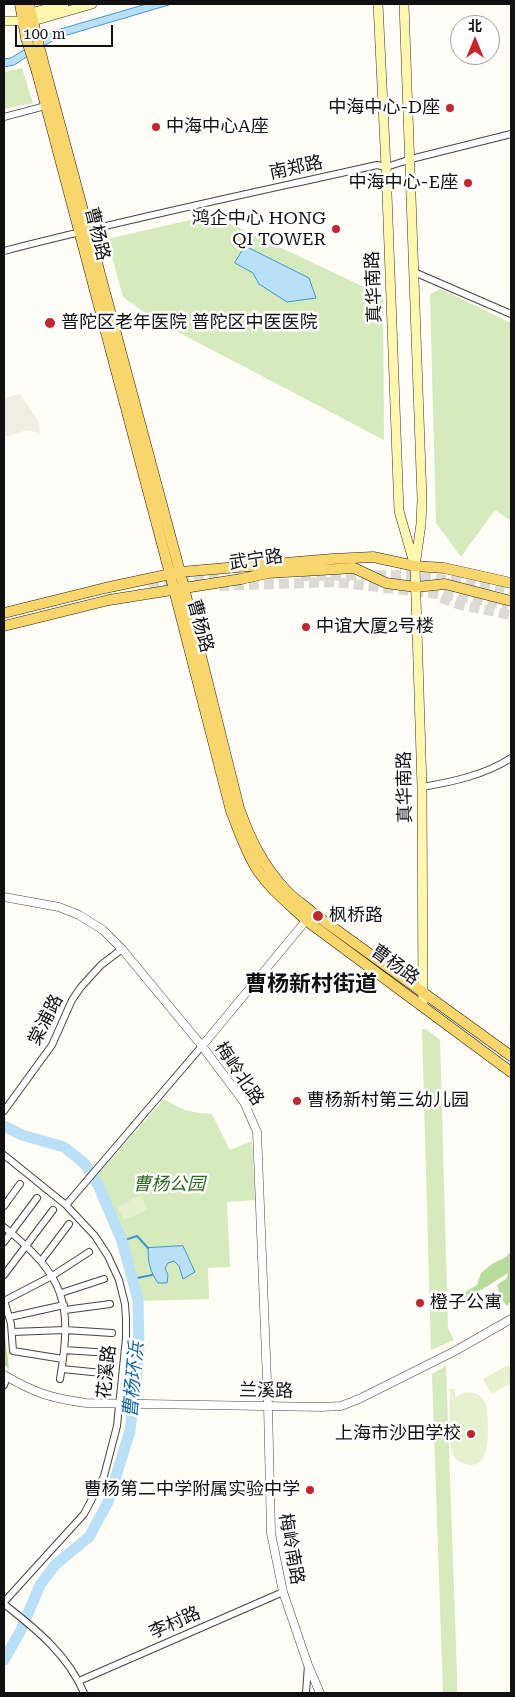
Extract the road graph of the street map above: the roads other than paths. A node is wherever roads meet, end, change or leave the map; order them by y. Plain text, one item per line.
1 (20, 4) edge
2 (64, 4) edge
3 (92, 4) edge
4 (378, 4) edge
5 (404, 4) edge
6 (29, 15) edge
7 (4, 21) edge
8 (49, 105) junction
9 (4, 117) edge
10 (511, 134) edge
11 (410, 160) junction
12 (386, 167) junction
13 (83, 230) junction
14 (4, 251) edge
15 (414, 272) junction
16 (511, 314) edge
17 (415, 566) junction
18 (175, 573) junction
19 (511, 583) edge
20 (416, 587) junction
21 (184, 588) junction
22 (173, 589) junction
23 (511, 601) edge
24 (4, 613) edge
25 (4, 626) edge
26 (511, 758) edge
27 (422, 787) junction
28 (4, 898) edge
29 (310, 917) junction
30 (122, 948) junction
31 (423, 991) junction
32 (423, 1006) junction
33 (202, 1046) junction
34 (511, 1056) edge
35 (511, 1072) edge
36 (4, 1111) edge
37 (4, 1155) edge
38 (20, 1184) dead end
39 (37, 1198) dead end
40 (66, 1205) junction
41 (4, 1206) edge
42 (53, 1210) dead end
43 (69, 1224) dead end
44 (4, 1227) edge
45 (11, 1233) junction
46 (4, 1242) edge
47 (26, 1246) junction
48 (89, 1252) dead end
49 (41, 1261) junction
50 (4, 1275) edge
51 (52, 1276) junction
52 (104, 1279) dead end
53 (60, 1293) junction
54 (4, 1300) edge
55 (110, 1304) dead end
56 (64, 1308) junction
57 (10, 1317) junction
58 (511, 1319) edge
59 (65, 1330) junction
60 (12, 1332) junction
61 (112, 1332) dead end
62 (64, 1350) junction
63 (110, 1353) dead end
64 (63, 1359) junction
65 (62, 1369) junction
66 (102, 1373) dead end
67 (5, 1379) edge
68 (60, 1379) dead end
69 (123, 1404) junction
70 (268, 1406) junction
71 (283, 1592) junction
72 (4, 1603) edge
73 (308, 1665) junction
74 (79, 1681) junction
75 (84, 1693) edge
76 (306, 1693) edge
77 (320, 1693) edge

1 - 6 main road
2 - 6 main road
3 - 6 main road
4 - 12 main road, 真华南路
5 - 11 main road, 真华南路
6 - 7 main road
6 - 8 main road, 曹杨路, bridge
8 - 9 street
8 - 13 main road, 曹杨路
10 - 11 street, 南郑路
11 - 12 street, 南郑路
11 - 15 main road, 真华南路
12 - 13 street, 南郑路
12 - 17 main road, 真华南路
13 - 14 street, 南郑路
13 - 18 main road, 曹杨路
15 - 16 street
15 - 17 main road, 真华南路
17 - 18 main road, 武宁路
17 - 19 main road, 武宁路
17 - 20 main road, 真华南路
18 - 21 main road, 曹杨路
18 - 22 main road, 曹杨路
18 - 24 main road, 武宁路
20 - 21 main road, 武宁路
20 - 23 main road, 武宁路
20 - 27 main road, 真华南路
21 - 22 main road, 武宁路
21 - 29 main road, 曹杨路
22 - 25 main road, 武宁路
22 - 29 main road, 曹杨路
26 - 27 street
27 - 31 main road, 真华南路
28 - 30 street, 梅岭北路
29 - 31 main road, 曹杨路
29 - 32 main road, 曹杨路
29 - 33 street
30 - 33 street, 梅岭北路
30 - 36 street, 棠浦路
31 - 32 main road, 真华南路
31 - 34 main road, 曹杨路
32 - 35 main road, 曹杨路
33 - 40 street
33 - 70 street, 梅岭北路
37 - 40 street, 花溪路
38 - 41 street
39 - 45 street
40 - 69 street, 花溪路
42 - 47 street
43 - 49 street
44 - 45 street
45 - 46 street
45 - 47 street
47 - 49 street
47 - 50 street
48 - 51 street
49 - 51 street
51 - 53 street
51 - 54 street
52 - 53 street
53 - 56 street
54 - 57 street
55 - 56 street
56 - 57 street
56 - 59 street
57 - 60 street
58 - 70 street, 兰溪路
59 - 60 street
59 - 61 street
59 - 62 street
60 - 64 street
62 - 63 street
62 - 64 street
64 - 65 street
65 - 66 street
65 - 68 street
67 - 69 street, 兰溪路
69 - 70 street, 兰溪路
69 - 72 street, 花溪路
70 - 71 street, 梅岭南路
71 - 73 street, 梅岭南路
71 - 74 street, 李村路
72 - 74 street
73 - 76 street, 梅岭南路
73 - 77 street
74 - 75 street

